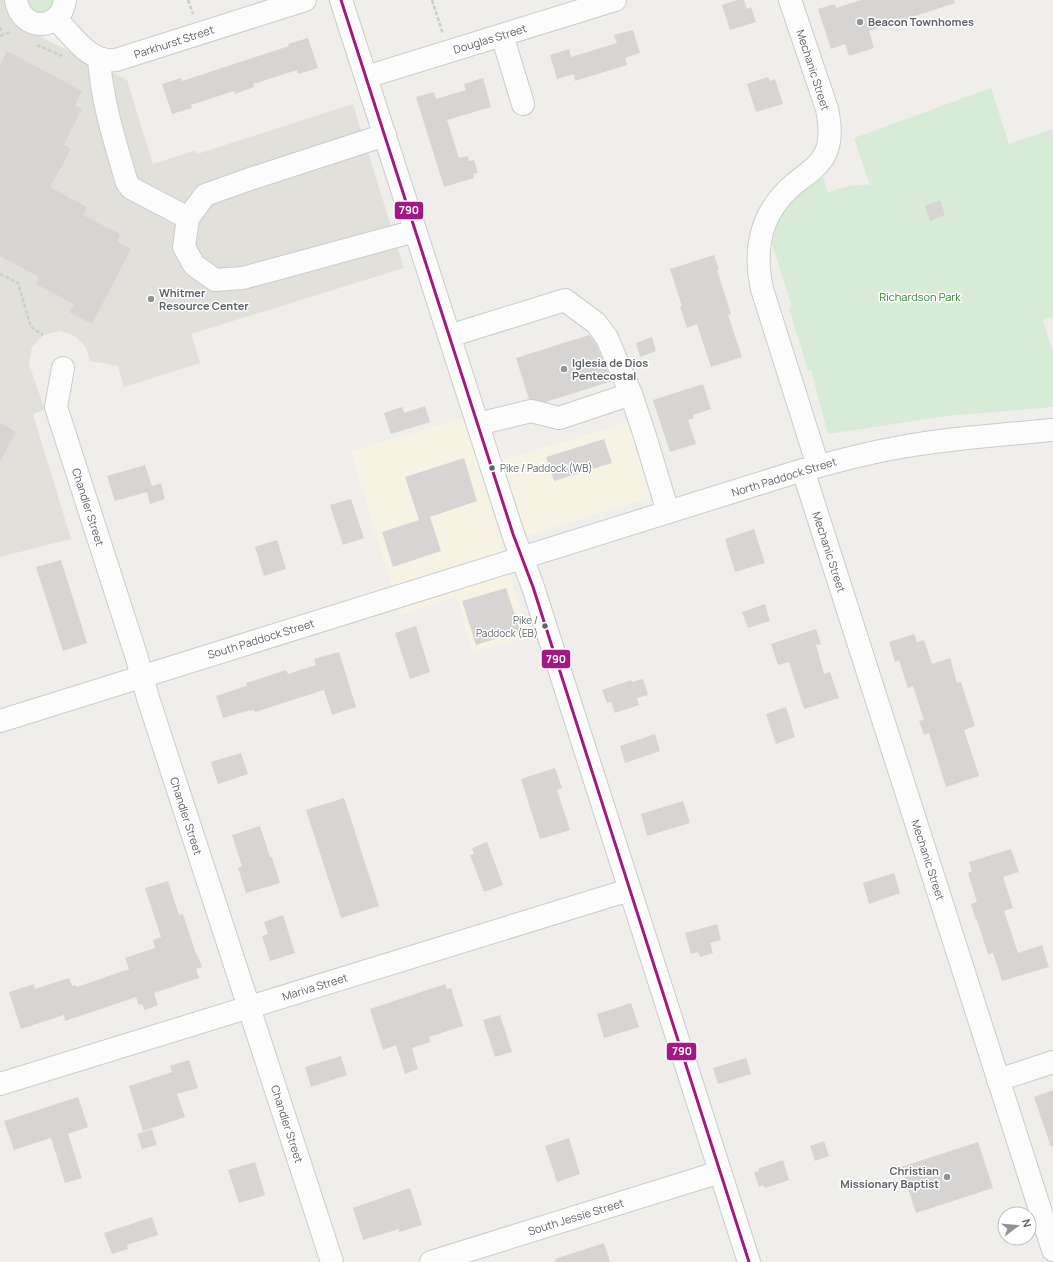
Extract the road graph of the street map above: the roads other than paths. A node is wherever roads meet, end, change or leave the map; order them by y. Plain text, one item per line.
1 (16, 0) edge
2 (306, 0) edge
3 (341, 0) edge
4 (615, 0) edge
5 (790, 0) edge
6 (60, 9) edge
7 (502, 35) junction
8 (99, 59) junction
9 (366, 77) junction
10 (523, 104) dead end
11 (385, 135) junction
12 (188, 218) junction
13 (416, 231) junction
14 (449, 336) junction
15 (63, 368) dead end
16 (631, 394) junction
17 (478, 424) junction
18 (1053, 430) edge
19 (810, 468) junction
20 (668, 512) junction
21 (522, 558) junction
22 (142, 676) junction
23 (0, 721) edge
24 (629, 890) junction
25 (248, 1008) junction
26 (1053, 1062) edge
27 (998, 1080) junction
28 (0, 1084) edge
29 (720, 1172) junction
30 (1053, 1250) edge
31 (332, 1262) edge
32 (431, 1262) edge
33 (749, 1262) edge

1 - 6 street
2 - 8 street, Parkhurst Street
3 - 9 street
4 - 7 street, Douglas Street
5 - 19 street, Mechanic Street
6 - 8 street
7 - 9 street, Douglas Street
7 - 10 street
8 - 12 street
9 - 11 street
11 - 12 street
11 - 13 street
12 - 13 street
13 - 14 street
14 - 16 street
14 - 17 street
15 - 22 street, Chandler Street
16 - 17 street
16 - 20 street
17 - 21 street
18 - 19 street, North Paddock Street
19 - 20 street, North Paddock Street
19 - 27 street, Mechanic Street
20 - 21 street, North Paddock Street
21 - 22 street, South Paddock Street
21 - 24 street
22 - 23 street, South Paddock Street
22 - 25 street, Chandler Street
24 - 25 street, Mariva Street
24 - 29 street
25 - 28 street, Mariva Street
25 - 31 street, Chandler Street
26 - 27 street
27 - 30 street, Mechanic Street
29 - 32 street, South Jessie Street
29 - 33 street

